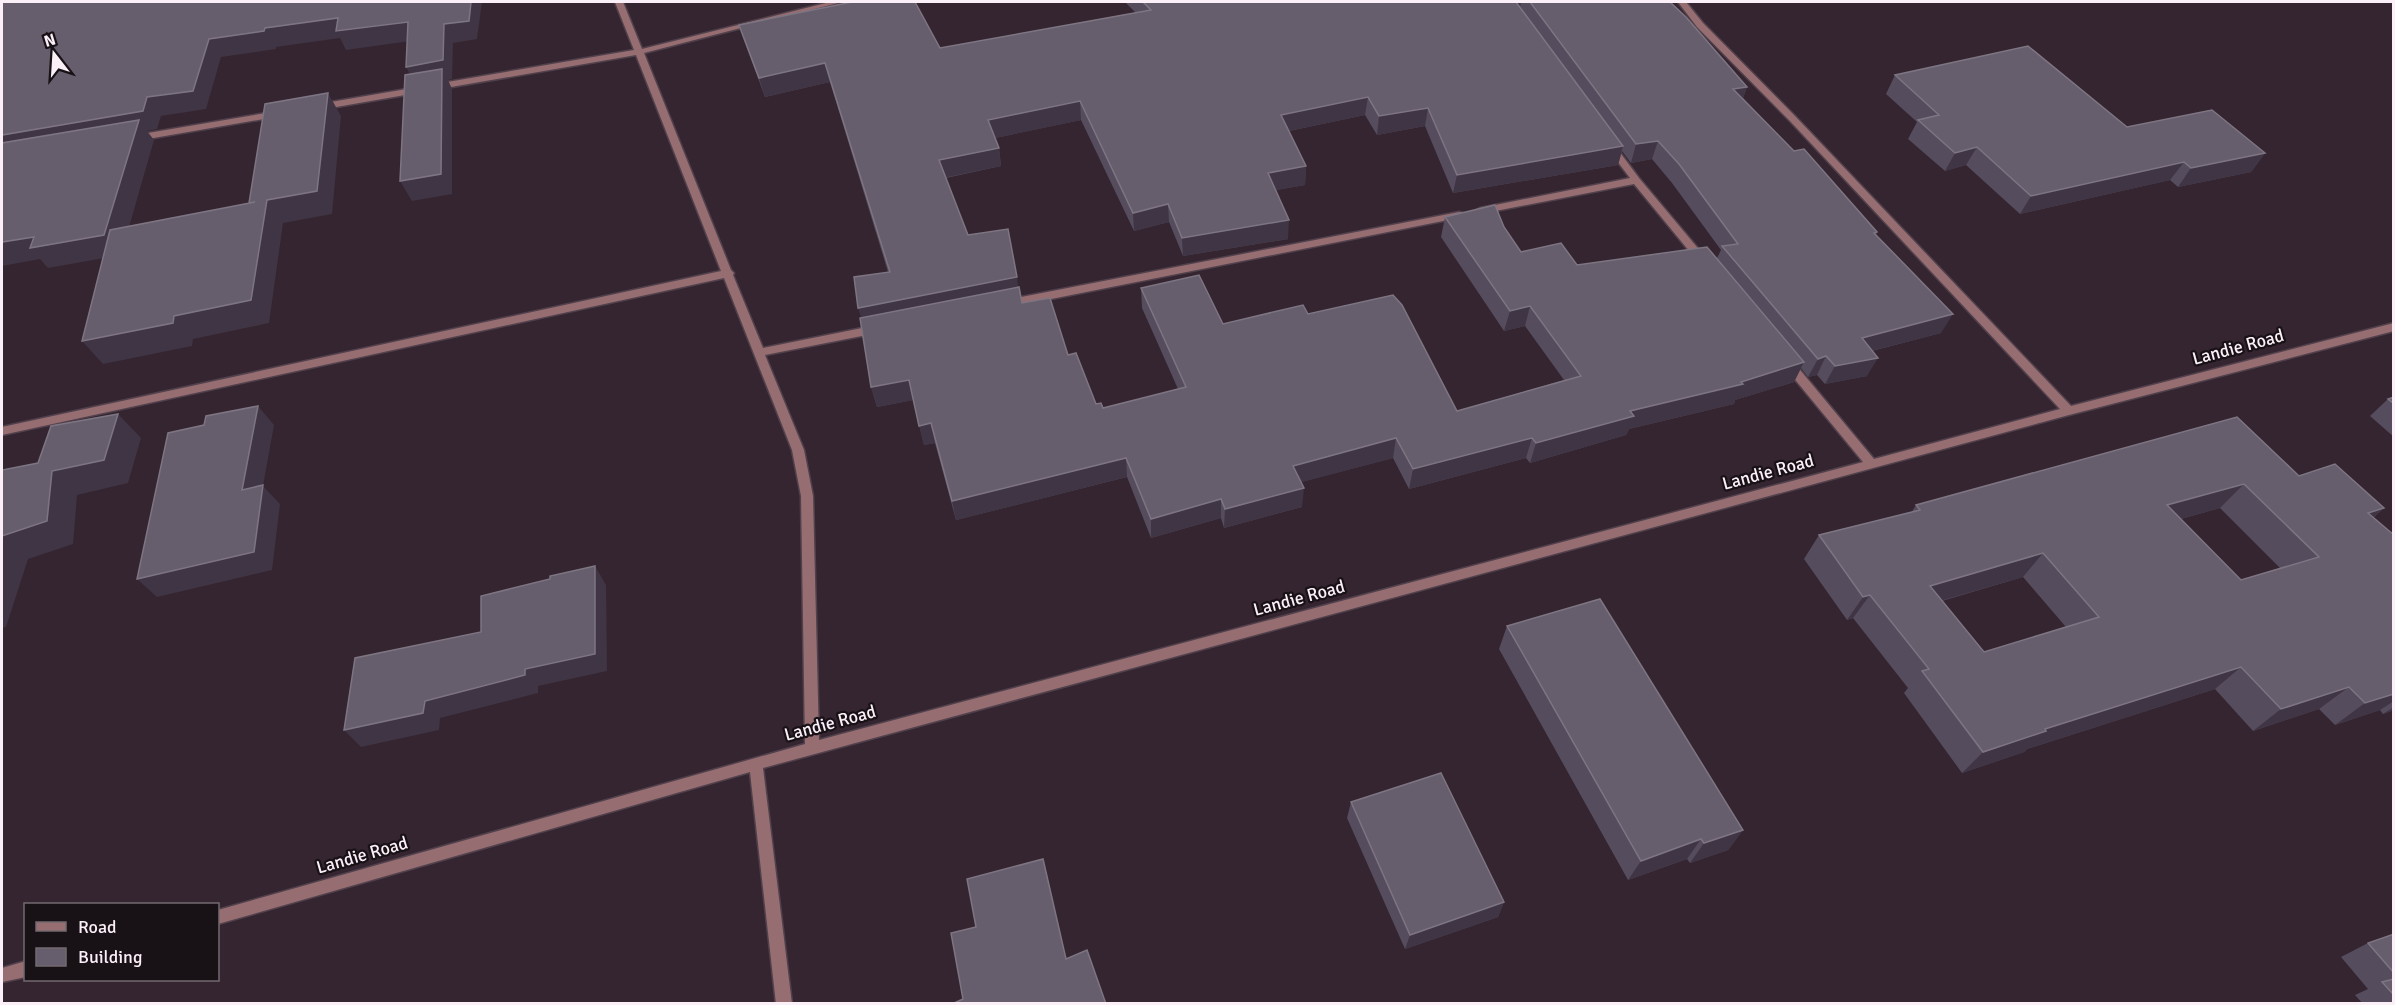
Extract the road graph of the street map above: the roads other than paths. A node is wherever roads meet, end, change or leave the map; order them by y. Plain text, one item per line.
1 (619, 2) edge
2 (838, 2) edge
3 (1683, 2) edge
4 (639, 52) junction
5 (305, 109) edge
6 (293, 111) edge
7 (1601, 133) edge
8 (128, 139) edge
9 (1636, 180) junction
10 (1712, 272) edge
11 (729, 273) junction
12 (994, 306) edge
13 (889, 327) edge
14 (2394, 327) edge
15 (760, 352) junction
16 (1781, 354) edge
17 (2069, 411) junction
18 (2, 431) edge
19 (1872, 464) junction
20 (812, 748) junction
21 (756, 764) junction
22 (219, 917) edge
23 (24, 970) edge
24 (2, 975) edge
25 (784, 1004) edge

1 - 4 street
2 - 4 street
3 - 17 street
4 - 5 street
4 - 11 street
6 - 8 street
7 - 9 street
9 - 10 street
9 - 12 street
11 - 15 street
11 - 18 street
13 - 15 street
14 - 17 street, Landie Road
15 - 20 street
16 - 19 street
17 - 19 street, Landie Road
19 - 20 street, Landie Road
20 - 21 street, Landie Road
21 - 22 street, Landie Road
21 - 25 street
23 - 24 street

